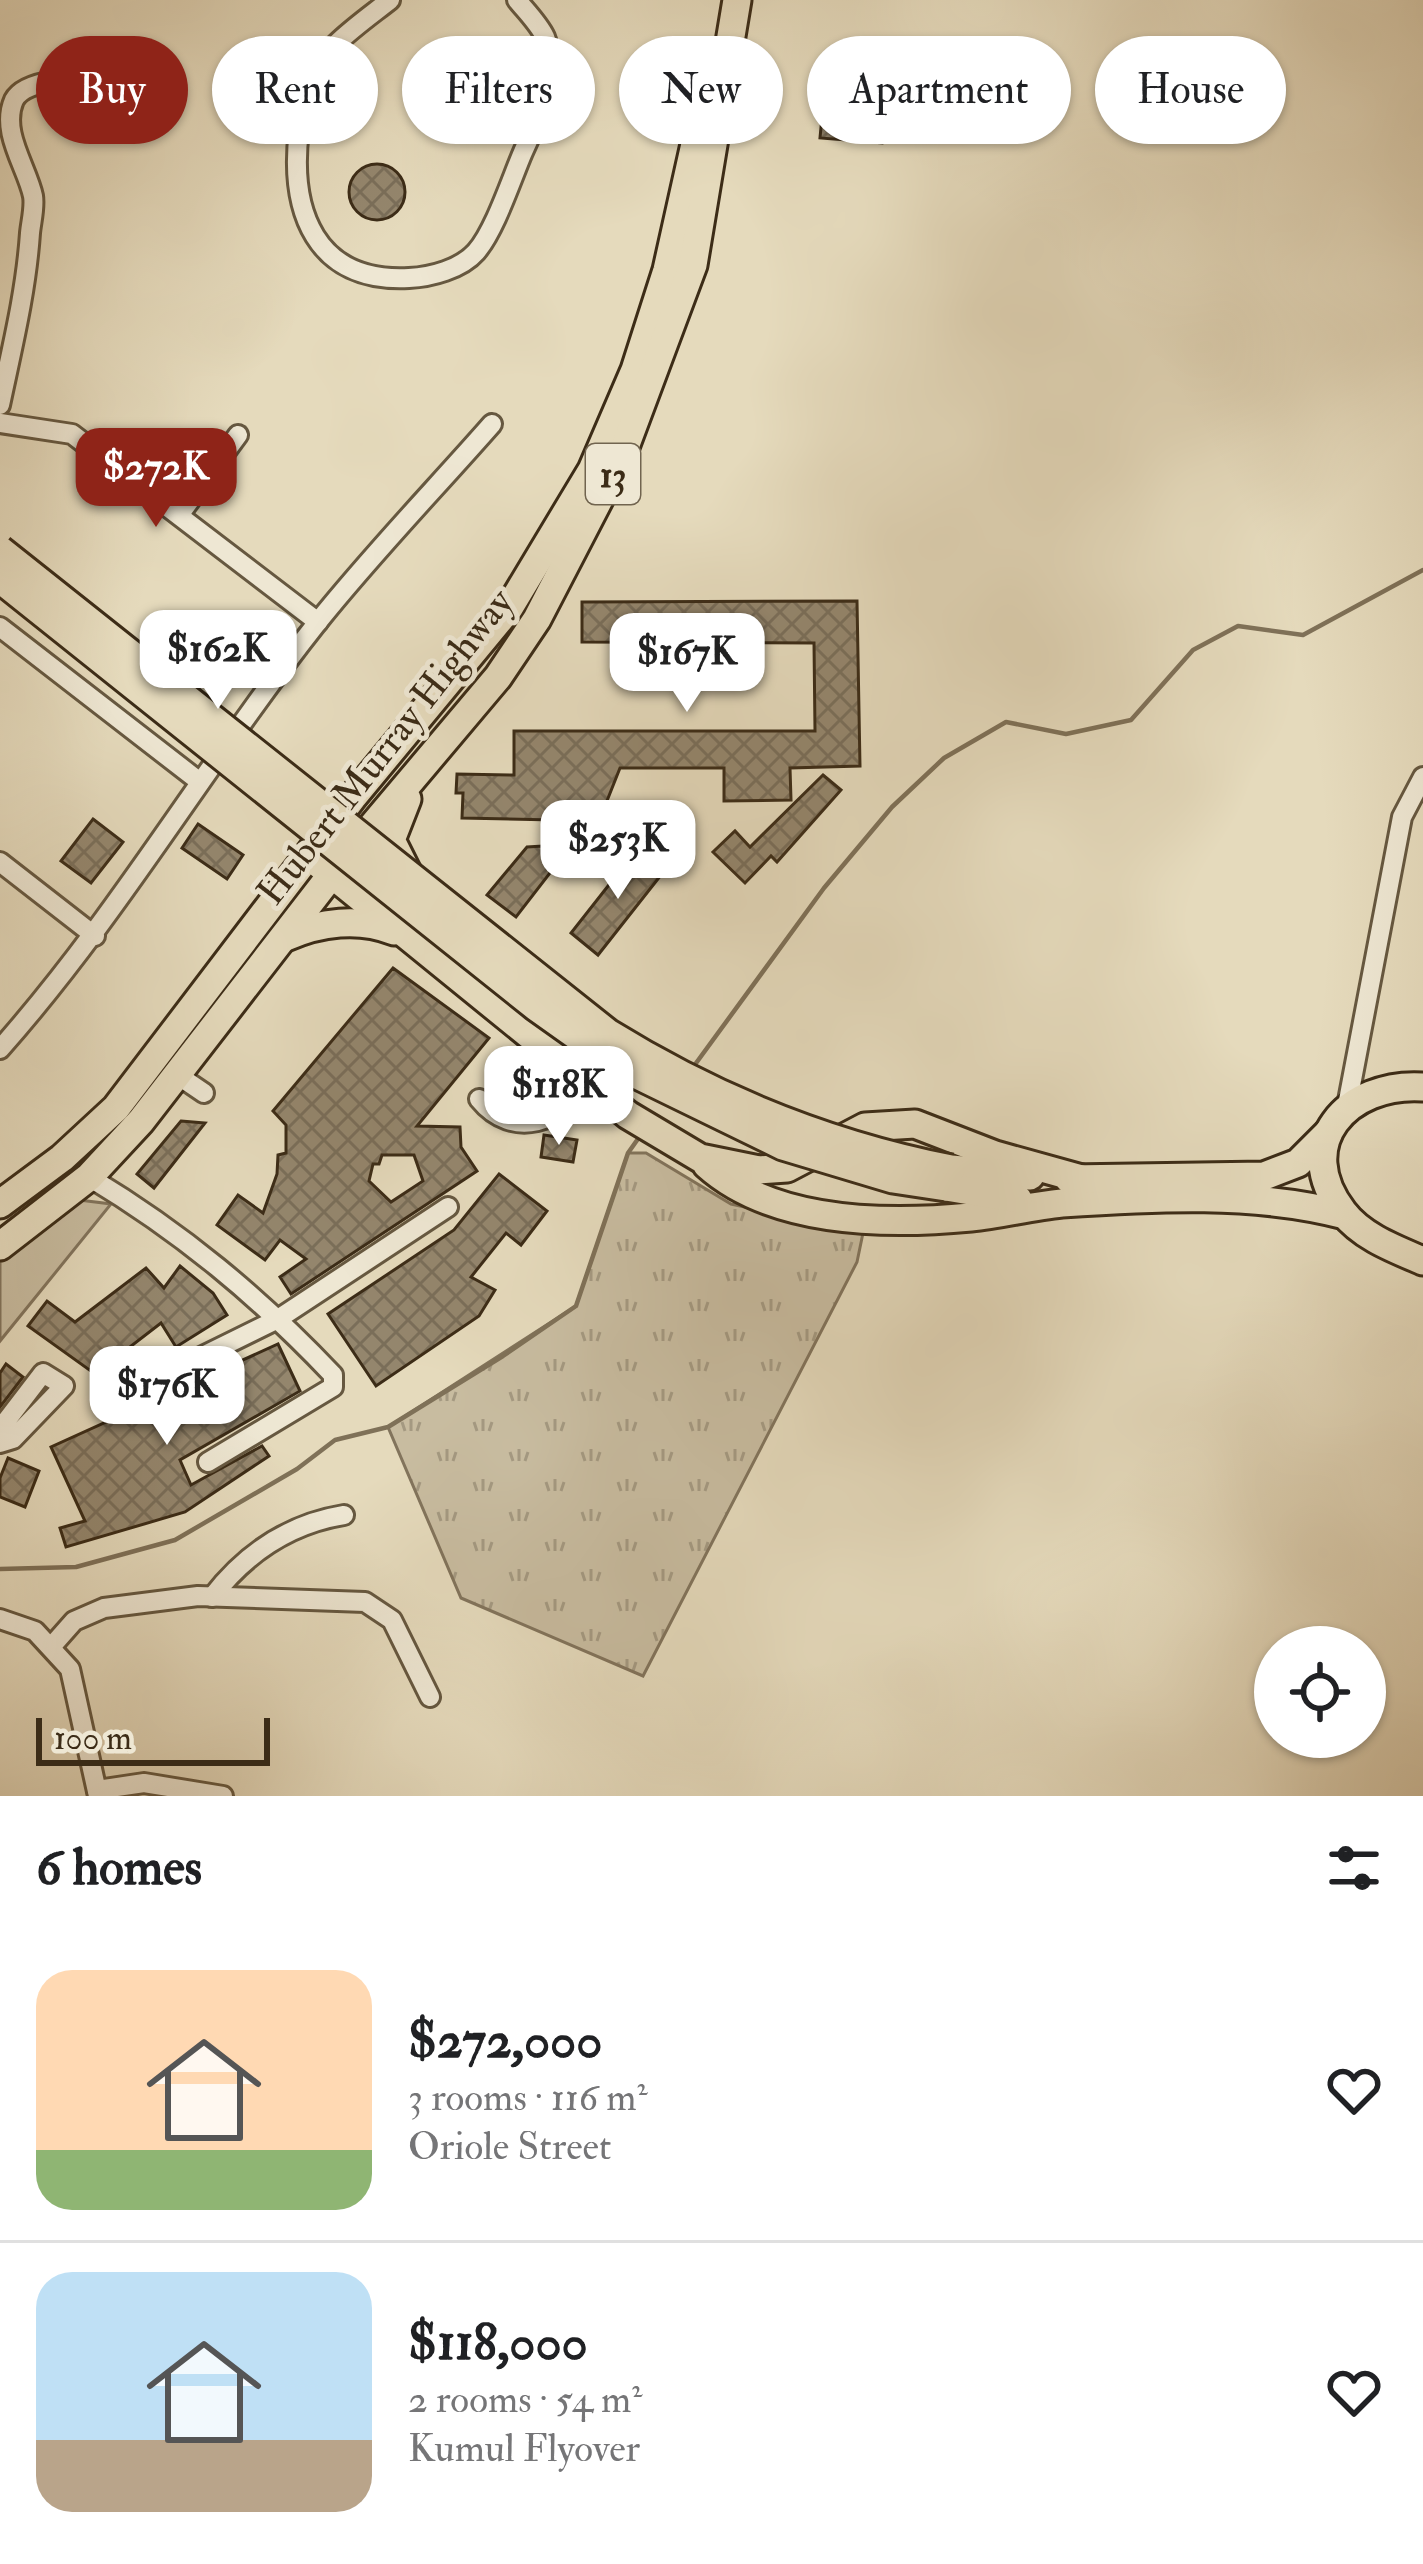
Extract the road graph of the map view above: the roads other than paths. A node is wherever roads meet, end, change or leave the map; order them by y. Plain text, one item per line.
1 (390, 0) edge
2 (517, 0) edge
3 (718, 0) edge
4 (737, 0) edge
5 (36, 85) edge
6 (4, 366) edge
7 (0, 405) edge
8 (0, 423) edge
9 (492, 424) dead end
10 (238, 435) dead end
11 (180, 514) junction
12 (0, 550) edge
13 (0, 579) edge
14 (318, 622) junction
15 (0, 627) edge
16 (459, 721) junction
17 (1423, 777) edge
18 (200, 782) junction
19 (308, 856) junction
20 (0, 862) edge
21 (332, 874) junction
22 (95, 936) junction
23 (284, 938) junction
24 (424, 947) junction
25 (0, 1049) edge
26 (632, 1061) junction
27 (179, 1076) junction
28 (588, 1082) junction
29 (1423, 1087) edge
30 (204, 1093) dead end
31 (479, 1100) dead end
32 (1347, 1106) junction
33 (1328, 1133) junction
34 (694, 1155) junction
35 (89, 1177) junction
36 (949, 1178) junction
37 (1085, 1180) junction
38 (1058, 1203) junction
39 (0, 1204) edge
40 (448, 1207) dead end
41 (1345, 1215) junction
42 (0, 1246) edge
43 (1423, 1261) edge
44 (278, 1319) junction
45 (146, 1384) dead end
46 (0, 1429) edge
47 (0, 1443) edge
48 (208, 1462) dead end
49 (344, 1515) dead end
50 (212, 1597) junction
51 (0, 1619) edge
52 (51, 1648) junction
53 (430, 1696) dead end
54 (98, 1793) edge
55 (223, 1796) edge

1 - 2 street
3 - 19 highway, Hubert Murray Highway / 13
4 - 16 highway, Hubert Murray Highway / 13
5 - 6 street
6 - 7 street
8 - 11 street
9 - 14 street
10 - 11 street
11 - 14 street
12 - 26 highway, bridge
13 - 26 highway, bridge
14 - 18 street
15 - 18 street
16 - 21 highway, Hubert Murray Highway / 13
16 - 28 highway
17 - 32 street
18 - 22 street
19 - 21 highway
19 - 39 highway, Hubert Murray Highway / 13
20 - 22 street
21 - 23 highway, Hubert Murray Highway / 13
21 - 24 highway
22 - 25 street
23 - 24 highway
23 - 27 highway, Hubert Murray Highway / 13
24 - 28 highway
26 - 36 highway, bridge
27 - 30 street
27 - 35 highway, Hubert Murray Highway / 13
28 - 31 street
28 - 34 highway
29 - 32 highway
32 - 33 highway
33 - 37 highway
33 - 41 highway
34 - 37 highway
34 - 38 highway
35 - 42 highway, Hubert Murray Highway / 13
35 - 44 street
36 - 37 highway
36 - 38 highway
38 - 41 highway
40 - 44 street
41 - 43 highway
44 - 45 street
44 - 48 street
46 - 47 street
49 - 50 street
50 - 52 street
50 - 53 street
51 - 52 street
52 - 54 street
54 - 55 street

